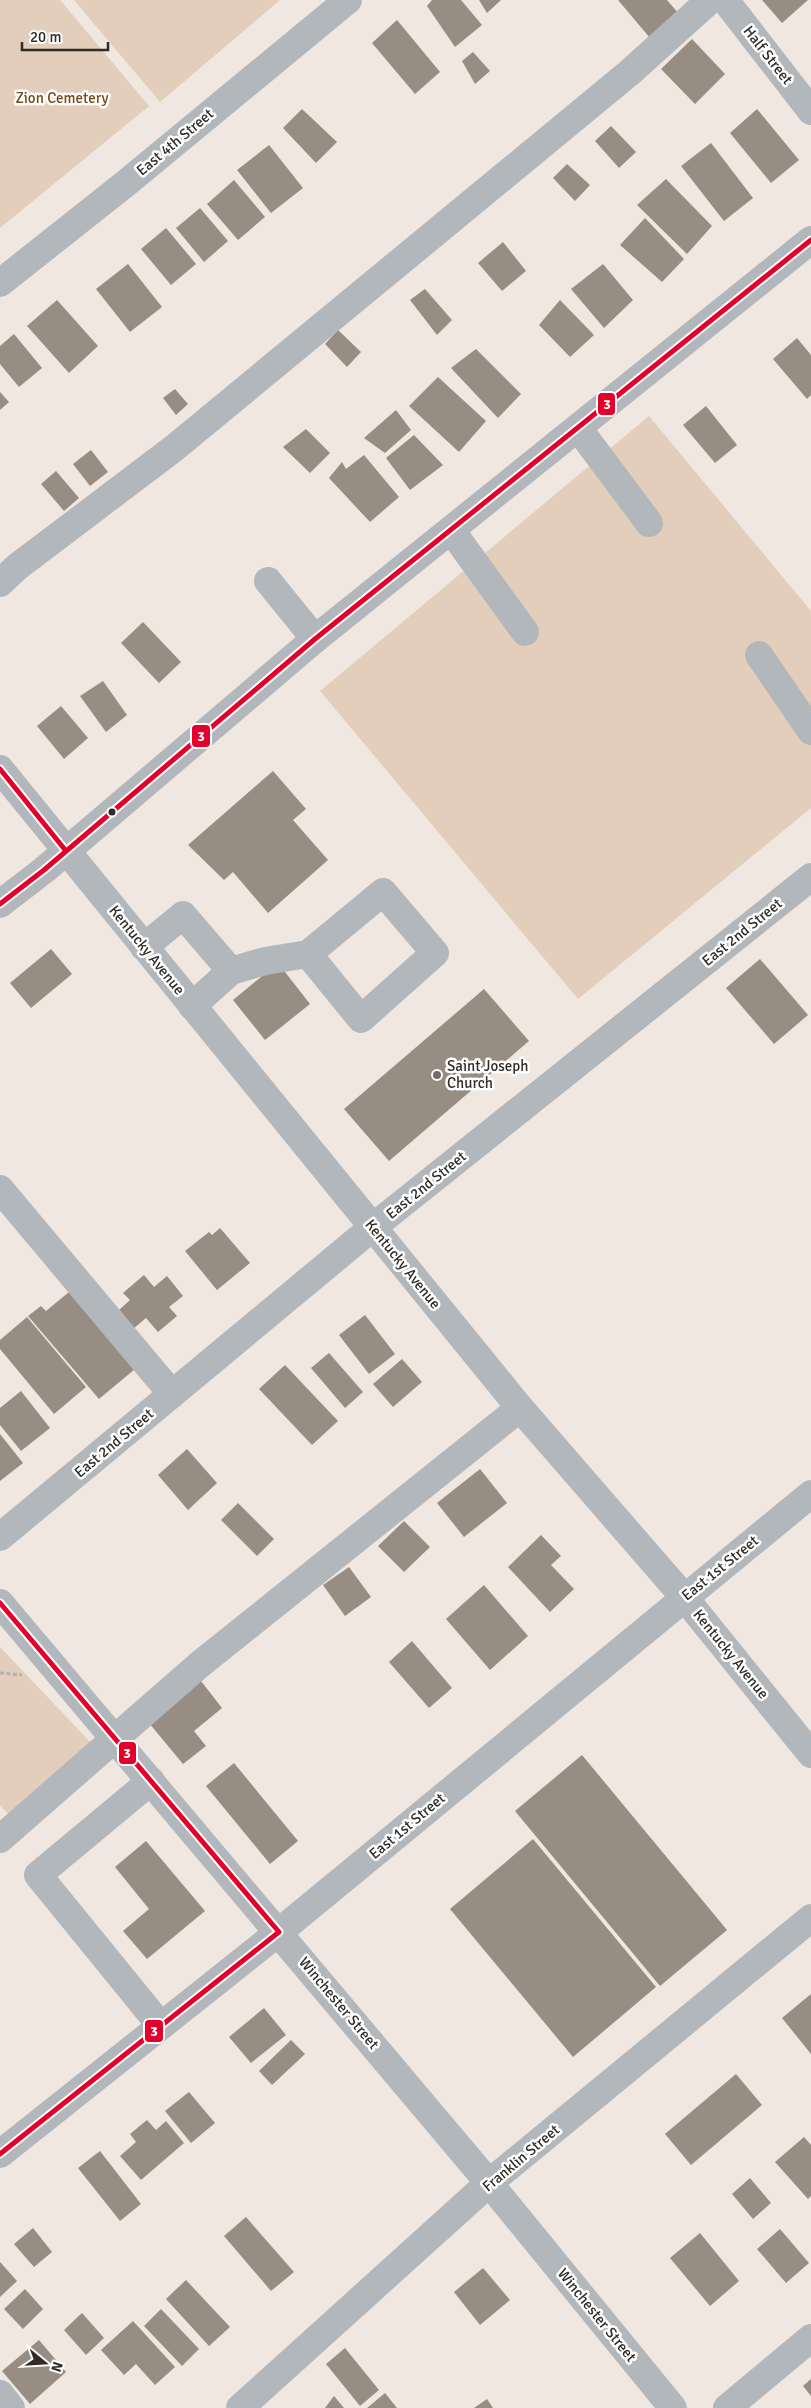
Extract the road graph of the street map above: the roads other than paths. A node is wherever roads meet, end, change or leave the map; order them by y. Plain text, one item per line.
1 (348, 0) edge
2 (710, 0) edge
3 (724, 0) edge
4 (811, 111) edge
5 (811, 240) edge
6 (0, 283) edge
7 (578, 428) junction
8 (649, 523) dead end
9 (451, 530) junction
10 (268, 581) dead end
11 (0, 582) edge
12 (526, 632) dead end
13 (315, 640) junction
14 (759, 655) dead end
15 (811, 731) edge
16 (0, 769) edge
17 (66, 851) junction
18 (811, 877) edge
19 (0, 904) edge
20 (144, 947) junction
21 (308, 954) junction
22 (231, 971) junction
23 (192, 1006) junction
24 (0, 1189) edge
25 (373, 1228) junction
26 (172, 1394) junction
27 (520, 1408) junction
28 (811, 1494) edge
29 (0, 1537) edge
30 (684, 1597) junction
31 (0, 1603) edge
32 (115, 1738) junction
33 (811, 1754) edge
34 (151, 1781) junction
35 (0, 1839) edge
36 (811, 1918) edge
37 (279, 1932) junction
38 (161, 2026) junction
39 (0, 2154) edge
40 (489, 2183) junction
41 (811, 2338) edge
42 (0, 2394) edge
43 (11, 2408) edge
44 (240, 2408) edge
45 (673, 2408) edge
46 (727, 2408) edge

1 - 6 street, East 4th Street
2 - 11 street
3 - 4 street, Half Street
5 - 7 street
7 - 8 street
7 - 9 street
9 - 12 street
9 - 13 street
10 - 13 street
13 - 17 street
14 - 15 street
16 - 17 street, Kentucky Avenue
17 - 19 street
17 - 20 street, Kentucky Avenue
18 - 25 street, East 2nd Street
20 - 22 street
20 - 23 street, Kentucky Avenue
21 - 21 street
21 - 22 street
22 - 23 street
23 - 25 street, Kentucky Avenue
24 - 26 street
25 - 26 street, East 2nd Street
25 - 27 street, Kentucky Avenue
26 - 29 street, East 2nd Street
27 - 30 street, Kentucky Avenue
27 - 32 street
28 - 30 street, East 1st Street
30 - 33 street, Kentucky Avenue
30 - 37 street, East 1st Street
31 - 32 street, Winchester Street
32 - 34 street, Winchester Street
32 - 35 street
34 - 37 street, Winchester Street
34 - 38 street
36 - 40 street, Franklin Street
37 - 38 street, East 1st Street
37 - 40 street, Winchester Street
38 - 39 street, East 1st Street
40 - 44 street, Franklin Street
40 - 45 street, Winchester Street
41 - 46 street
42 - 43 street

